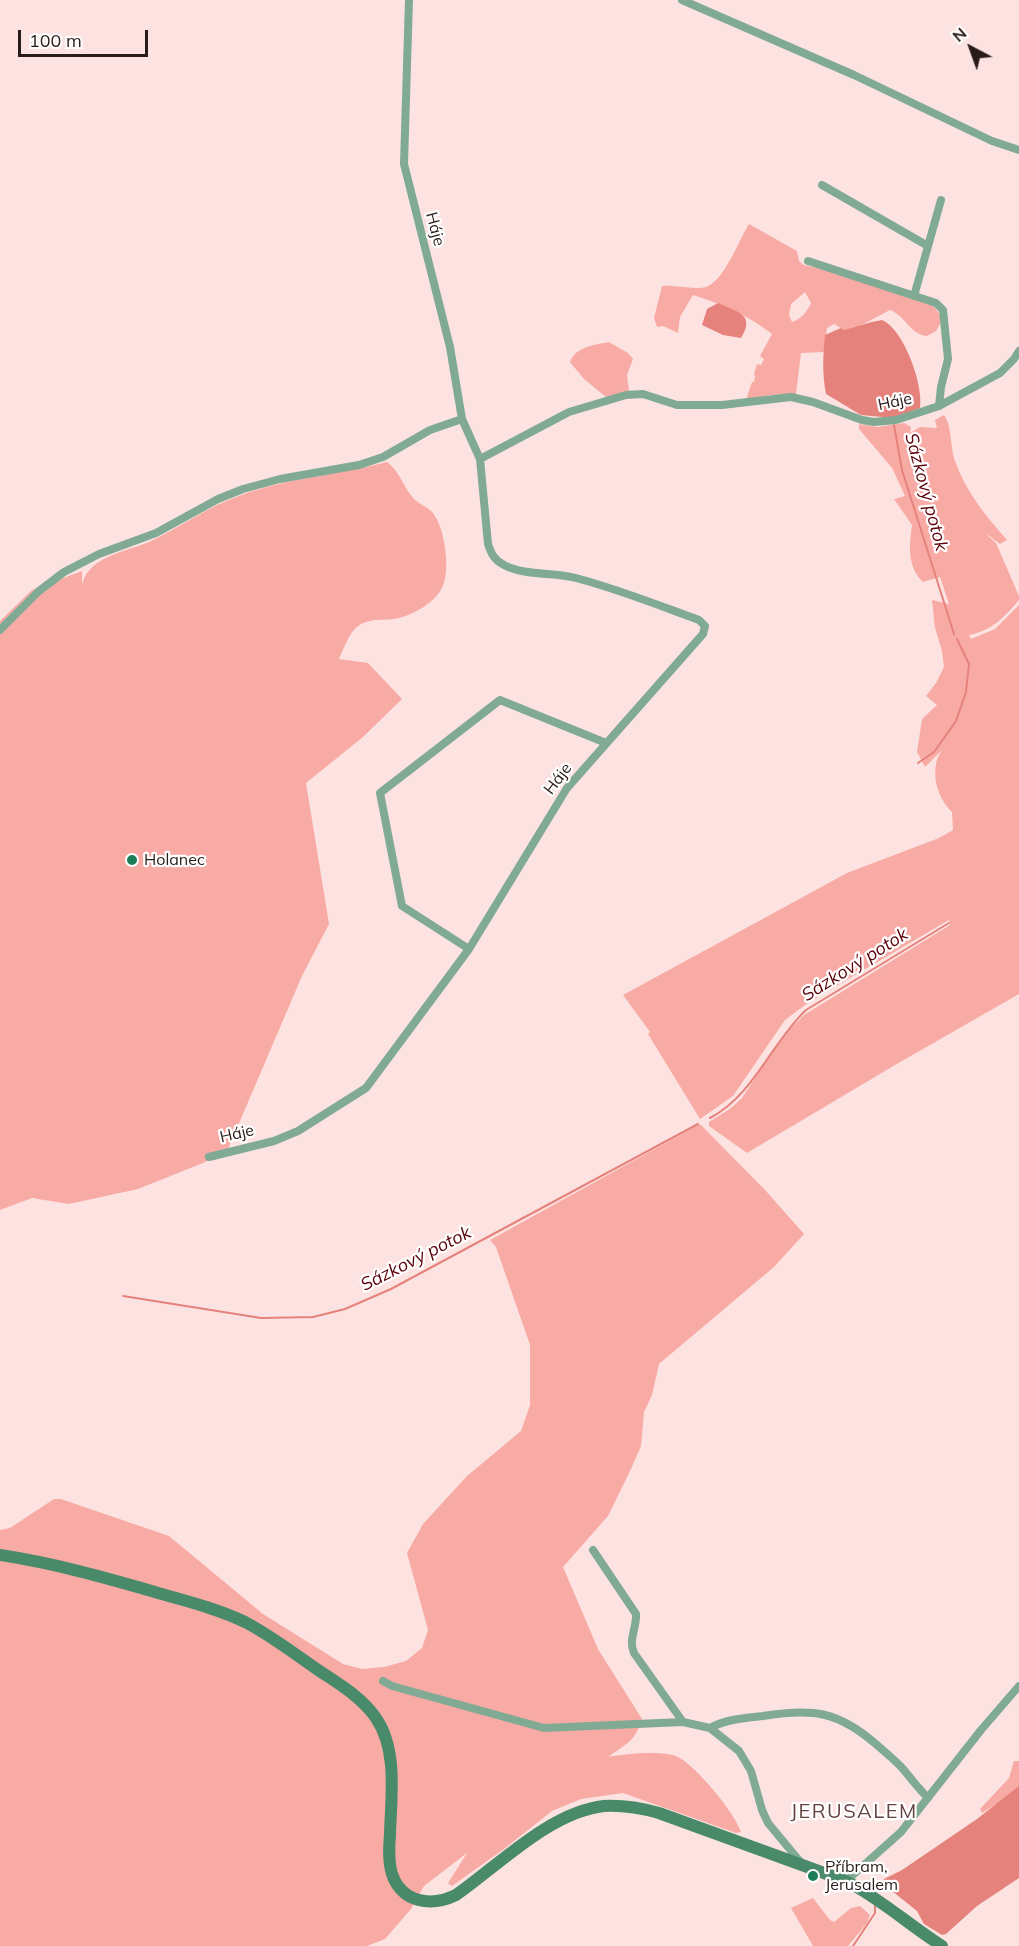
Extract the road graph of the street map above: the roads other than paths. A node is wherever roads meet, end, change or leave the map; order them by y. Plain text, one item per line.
1 (409, 0) edge
2 (682, 0) edge
3 (1019, 150) edge
4 (822, 185) dead end
5 (940, 200) dead end
6 (928, 246) junction
7 (808, 261) dead end
8 (914, 296) junction
9 (1019, 351) edge
10 (939, 406) junction
11 (462, 419) junction
12 (480, 459) junction
13 (0, 630) edge
14 (606, 743) junction
15 (469, 949) junction
16 (208, 1156) dead end
17 (593, 1550) dead end
18 (0, 1555) edge
19 (383, 1681) dead end
20 (1019, 1686) edge
21 (683, 1722) junction
22 (710, 1728) junction
23 (928, 1798) junction
24 (802, 1864) junction
25 (846, 1881) junction
26 (942, 1946) edge

1 - 11 street, Háje
2 - 3 street
4 - 6 street
5 - 6 street
6 - 8 street
7 - 8 street
8 - 10 street
9 - 10 street, Háje
10 - 12 street, Háje
11 - 12 street, Háje
11 - 13 street
12 - 14 street, Háje
14 - 15 street, Háje
14 - 15 street
15 - 16 street, Háje
17 - 21 street
18 - 24 street
19 - 21 street
20 - 23 street
21 - 22 street
22 - 23 street
22 - 24 street
23 - 25 street
24 - 25 street
25 - 26 street

